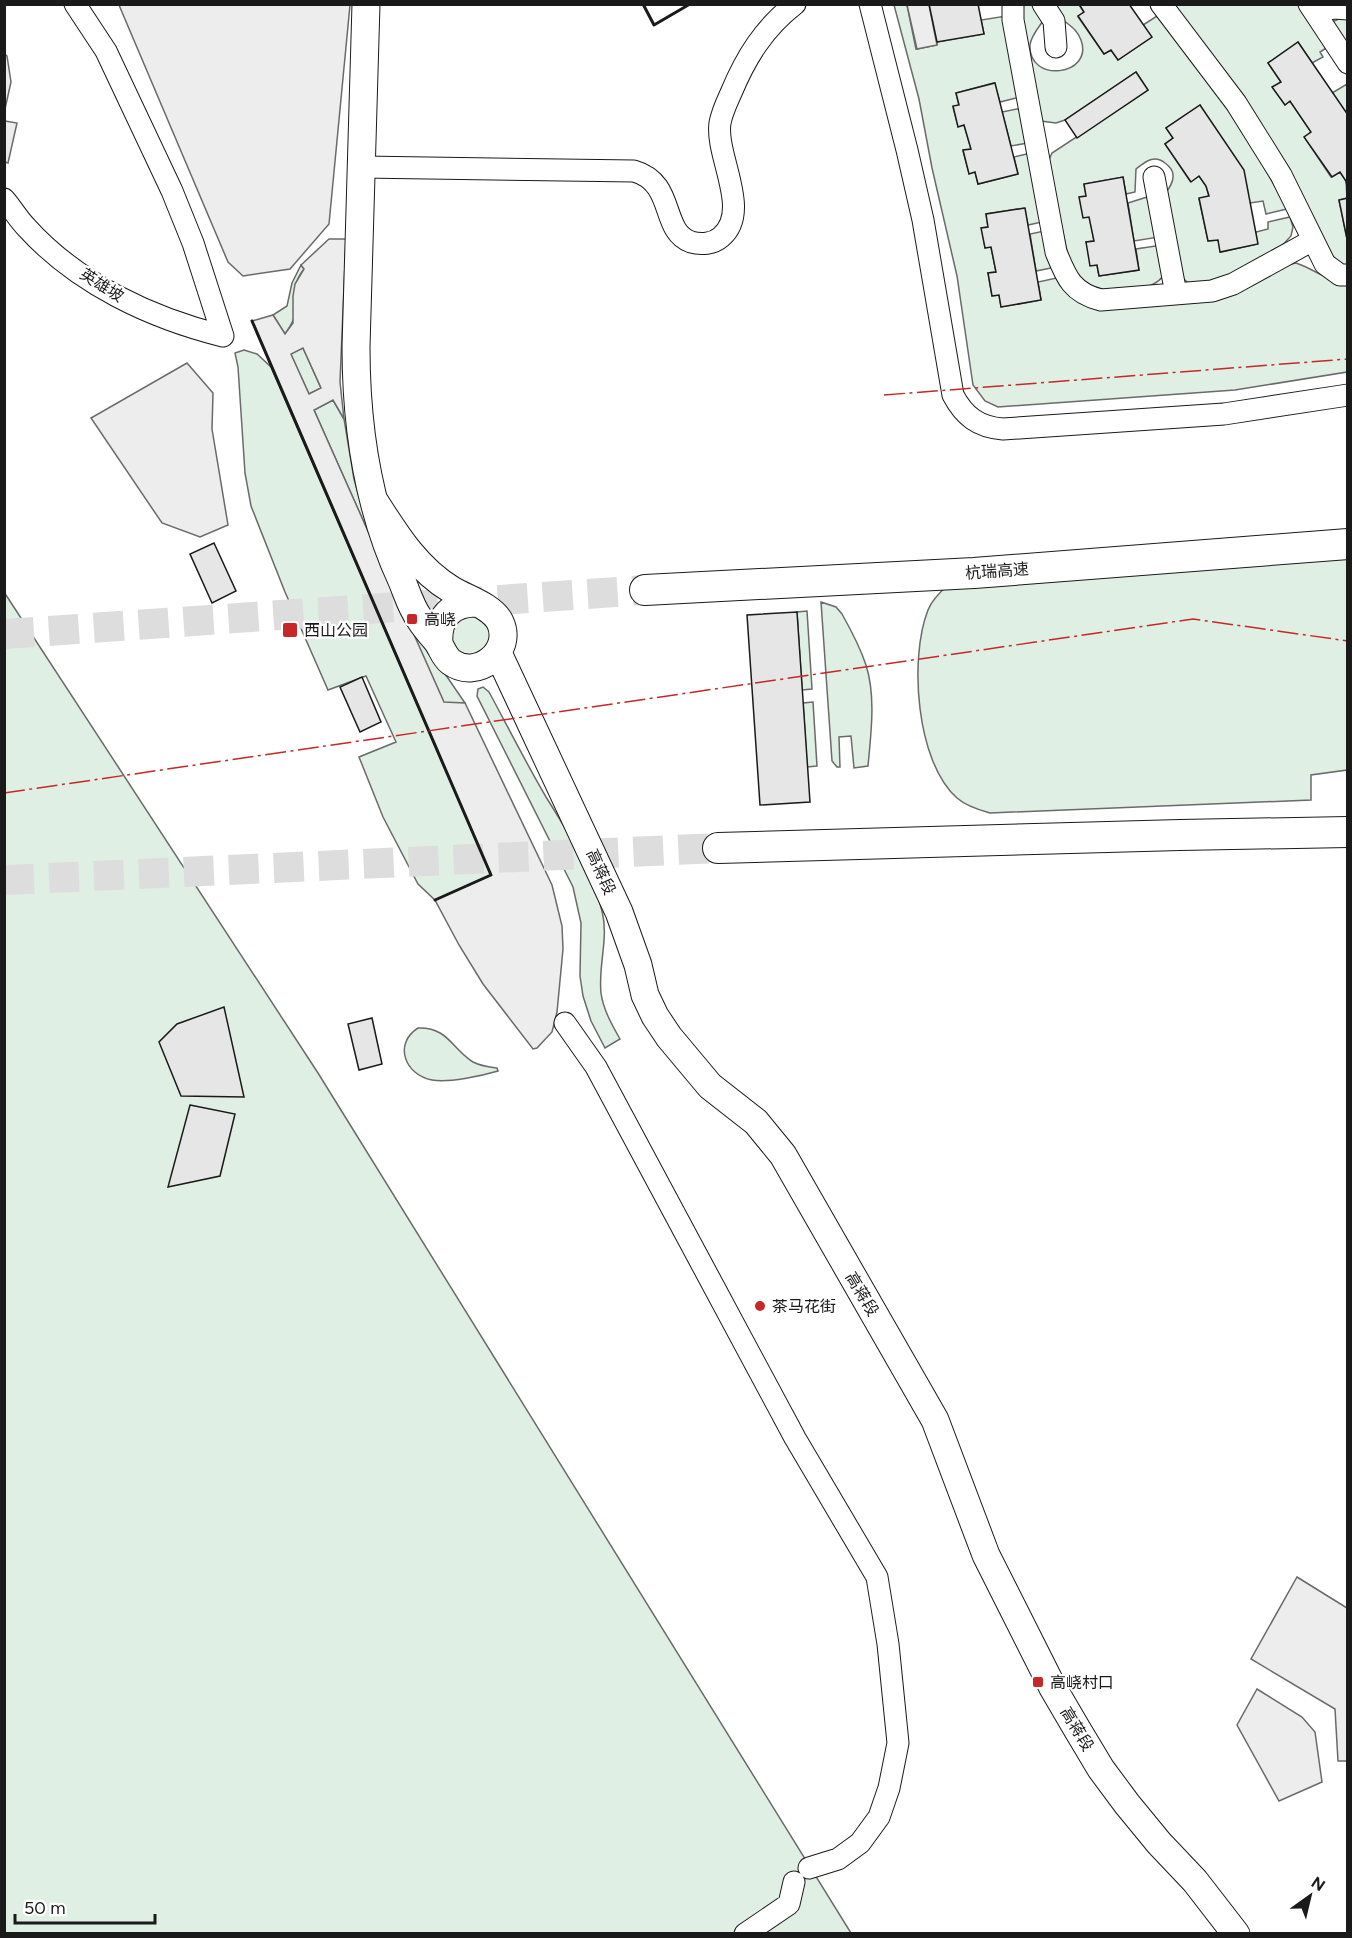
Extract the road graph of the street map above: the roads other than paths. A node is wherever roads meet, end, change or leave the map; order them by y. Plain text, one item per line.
1 (75, 4) edge
2 (366, 4) edge
3 (795, 4) edge
4 (870, 4) edge
5 (1013, 4) edge
6 (1043, 4) edge
7 (1161, 4) edge
8 (1312, 8) edge
9 (1347, 9) edge
10 (1056, 46) dead end
11 (1347, 63) edge
12 (362, 167) junction
13 (1154, 177) dead end
14 (4, 198) edge
15 (1313, 240) junction
16 (1347, 275) edge
17 (1176, 294) junction
18 (1347, 395) edge
19 (375, 502) junction
20 (1347, 544) edge
21 (645, 590) tunnel mouth
22 (476, 603) junction
23 (439, 643) junction
24 (498, 653) junction
25 (1347, 832) edge
26 (718, 848) tunnel mouth
27 (565, 1023) dead end
28 (809, 1868) dead end
29 (794, 1882) dead end
30 (745, 1934) edge
31 (1236, 1934) edge

1 - 14 street, 英雄坡
2 - 12 main road
3 - 12 street
4 - 18 street
5 - 17 street
6 - 10 street
7 - 15 street
8 - 9 street
8 - 11 street
12 - 19 main road
13 - 17 street
15 - 16 street
15 - 17 street
19 - 22 main road
19 - 23 main road
20 - 21 highway, 杭瑞高速
22 - 23 main road
22 - 24 main road
23 - 24 main road
24 - 31 main road, 高蒋段
25 - 26 highway
27 - 28 street
29 - 30 street

